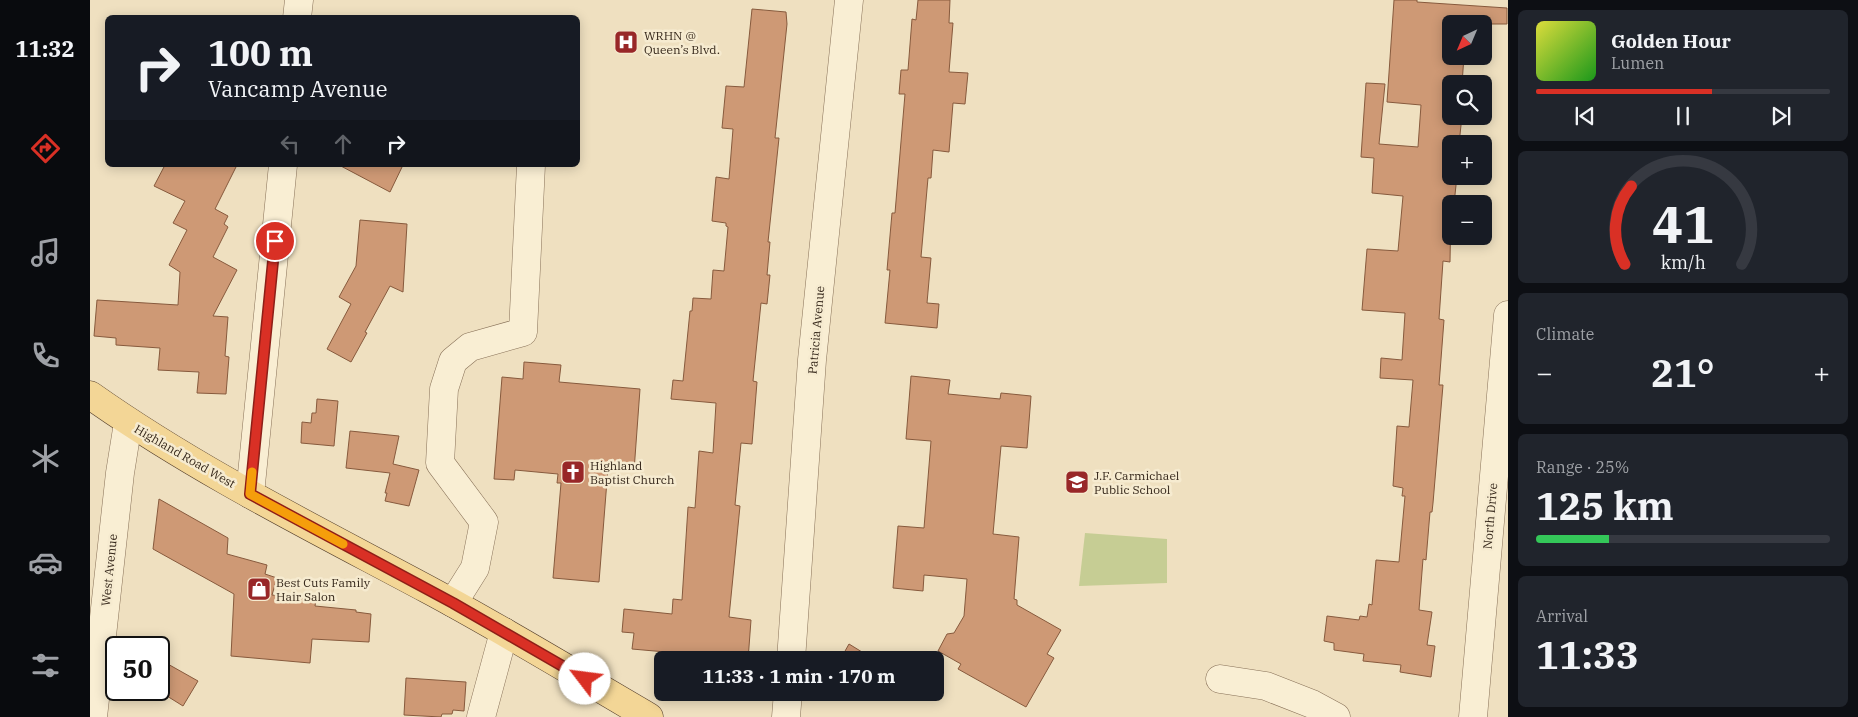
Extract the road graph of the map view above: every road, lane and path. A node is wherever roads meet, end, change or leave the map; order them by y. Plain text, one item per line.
1 (299, 0) edge
2 (849, 0) edge
3 (297, 15) edge
4 (283, 167) edge
5 (531, 167) edge
6 (1508, 315) edge
7 (90, 396) edge
8 (128, 423) junction
9 (250, 494) junction
10 (453, 603) junction
11 (504, 632) junction
12 (792, 651) edge
13 (1220, 679) dead end
14 (787, 701) edge
15 (92, 715) edge
16 (481, 717) edge
17 (649, 717) edge
18 (786, 717) edge
19 (1336, 717) edge
20 (1473, 717) edge

1 - 3 street
2 - 12 street, Patricia Avenue
4 - 9 street
5 - 10 street
6 - 20 street, North Drive
7 - 8 main road, Highland Road West
8 - 9 main road, Highland Road West
8 - 15 street, West Avenue
9 - 10 main road, Highland Road West
10 - 11 main road, Highland Road West
11 - 16 street
11 - 17 main road, Highland Road West
13 - 19 street
14 - 18 street

